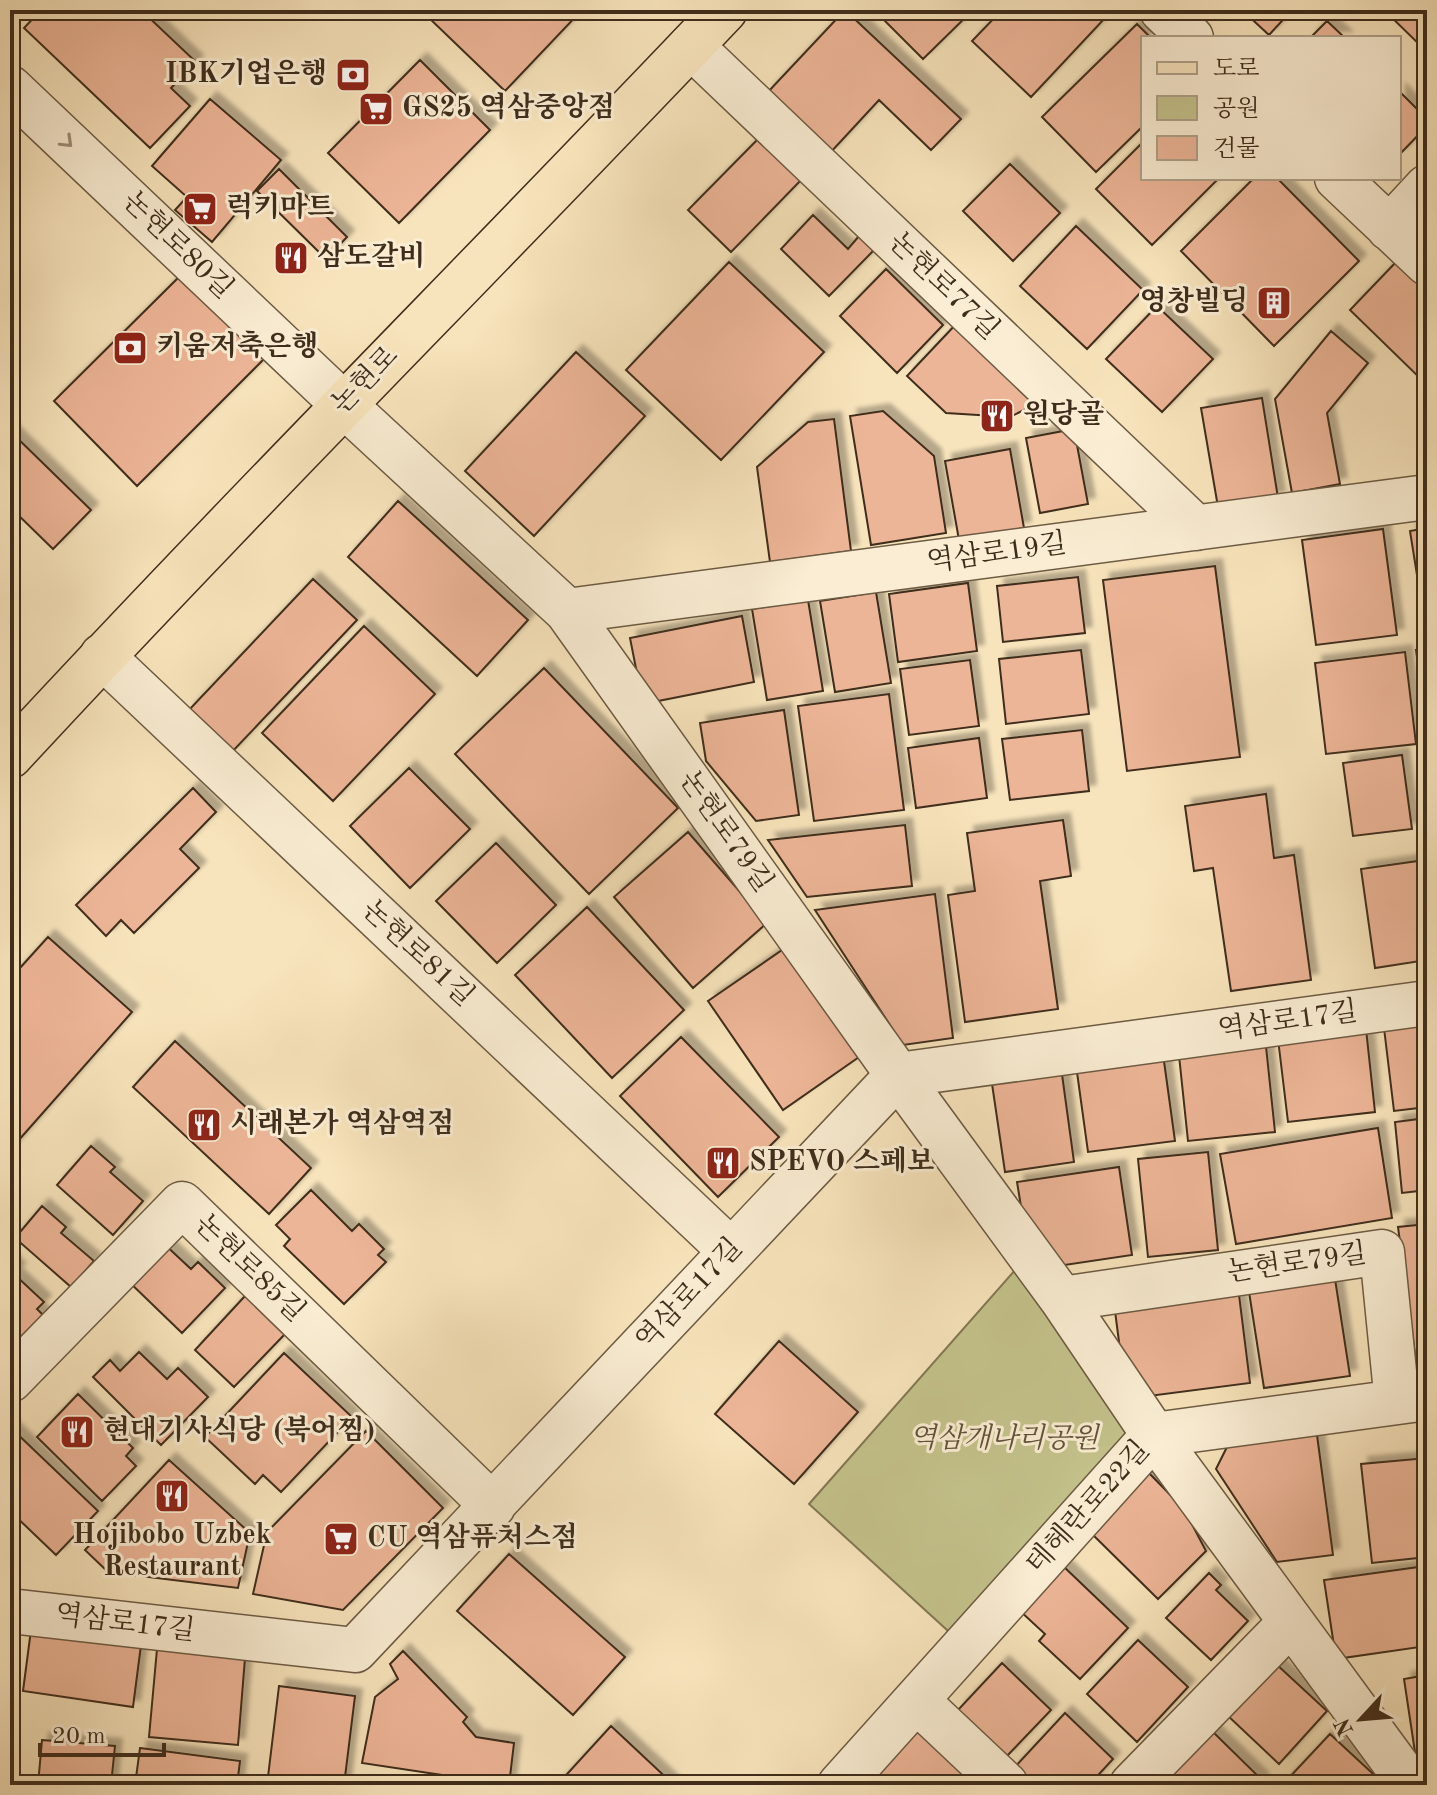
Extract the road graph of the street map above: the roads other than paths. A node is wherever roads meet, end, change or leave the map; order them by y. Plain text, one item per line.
1 (725, 10) edge
2 (1162, 10) edge
3 (1189, 36) edge
4 (691, 46) junction
5 (10, 88) edge
6 (1339, 180) edge
7 (1427, 187) edge
8 (1389, 228) junction
9 (1427, 263) edge
10 (343, 404) junction
11 (1427, 497) edge
12 (1196, 528) junction
13 (567, 611) junction
14 (102, 656) junction
15 (10, 756) edge
16 (1427, 1003) edge
17 (898, 1075) junction
18 (731, 1251) junction
19 (1062, 1299) junction
20 (10, 1380) edge
21 (1412, 1400) edge
22 (1154, 1435) junction
23 (493, 1506) junction
24 (10, 1611) edge
25 (1291, 1622) junction
26 (917, 1701) junction
27 (840, 1785) edge
28 (1006, 1785) edge
29 (1132, 1785) edge
30 (1411, 1785) edge

1 - 4 main road, 논현로
2 - 3 street
4 - 10 main road, 논현로
4 - 12 street, 논현로77길
5 -> 10 street, 논현로80길
6 - 8 street
7 - 8 street
8 - 9 street
10 - 13 street, 논현로79길
10 - 14 main road, 논현로
11 - 12 street, 역삼로19길
12 - 13 street, 역삼로19길
13 - 17 street, 논현로79길
14 - 15 main road, 논현로
14 - 18 street, 논현로81길
16 - 17 street, 역삼로17길
17 - 18 street, 역삼로17길
17 - 19 street, 논현로79길
18 - 23 street, 역삼로17길
19 - 21 street, 논현로79길
19 - 22 street, 논현로79길
20 - 23 street, 논현로85길
21 - 22 street, 테헤란로22길
22 - 25 street, 논현로79길
22 - 26 street, 테헤란로22길
23 - 24 street, 역삼로17길
25 - 29 street
25 - 30 street, 논현로79길
26 - 27 street, 테헤란로22길
26 - 28 street

